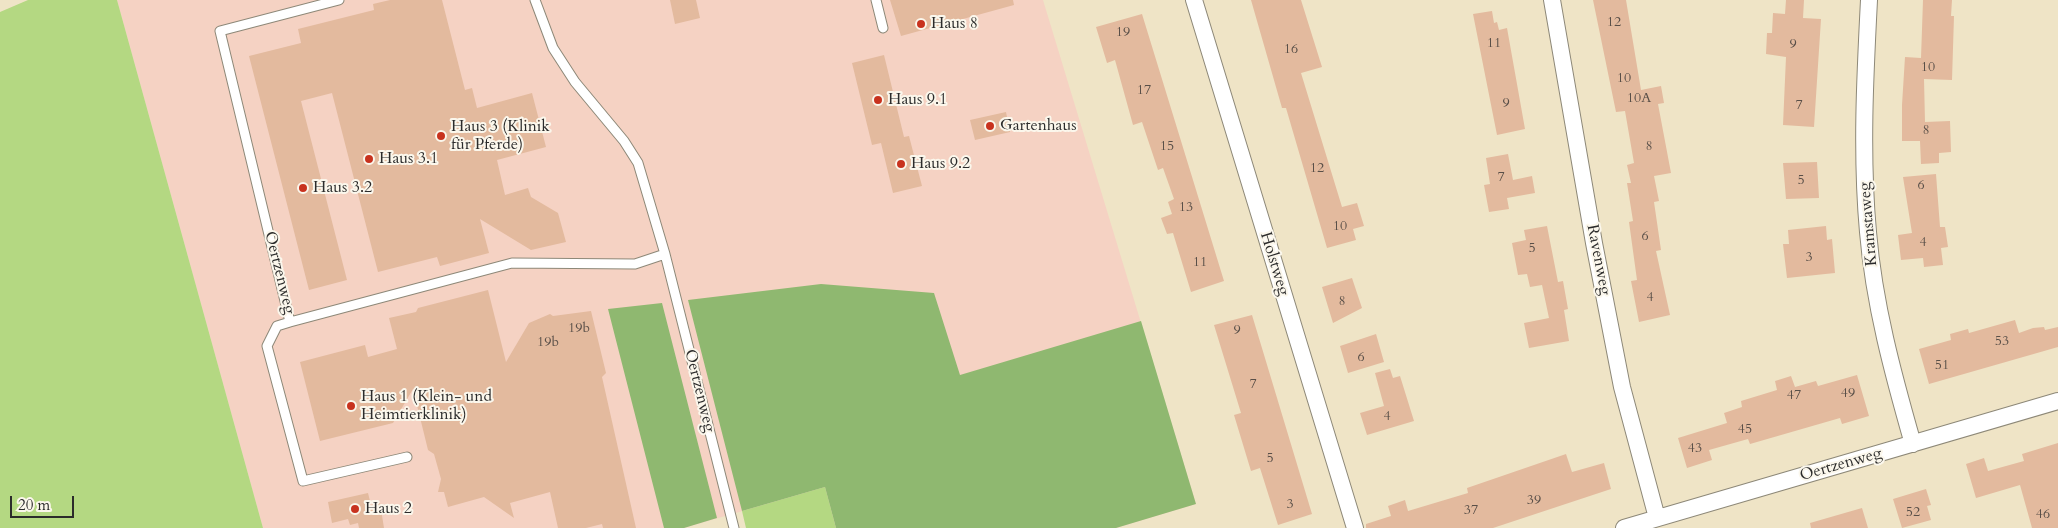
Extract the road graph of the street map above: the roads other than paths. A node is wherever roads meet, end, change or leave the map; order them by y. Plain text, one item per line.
1 (340, 0) edge
2 (534, 0) edge
3 (876, 0) edge
4 (1194, 0) edge
5 (1552, 0) edge
6 (1869, 0) edge
7 (883, 28) dead end
8 (665, 254) junction
9 (290, 322) junction
10 (2058, 400) edge
11 (1913, 444) junction
12 (407, 457) dead end
13 (1657, 518) junction
14 (734, 528) edge
15 (1355, 528) edge
16 (1624, 528) edge

1 - 9 lane, Oertzenweg
2 - 8 lane, Oertzenweg
3 - 7 lane
4 - 15 street, Holstweg
5 - 13 street, Ravenweg
6 - 11 street, Kramstaweg
8 - 9 lane, Oertzenweg
8 - 14 lane, Oertzenweg
9 - 12 lane
10 - 11 street, Oertzenweg
11 - 13 street, Oertzenweg
13 - 16 street, Oertzenweg

